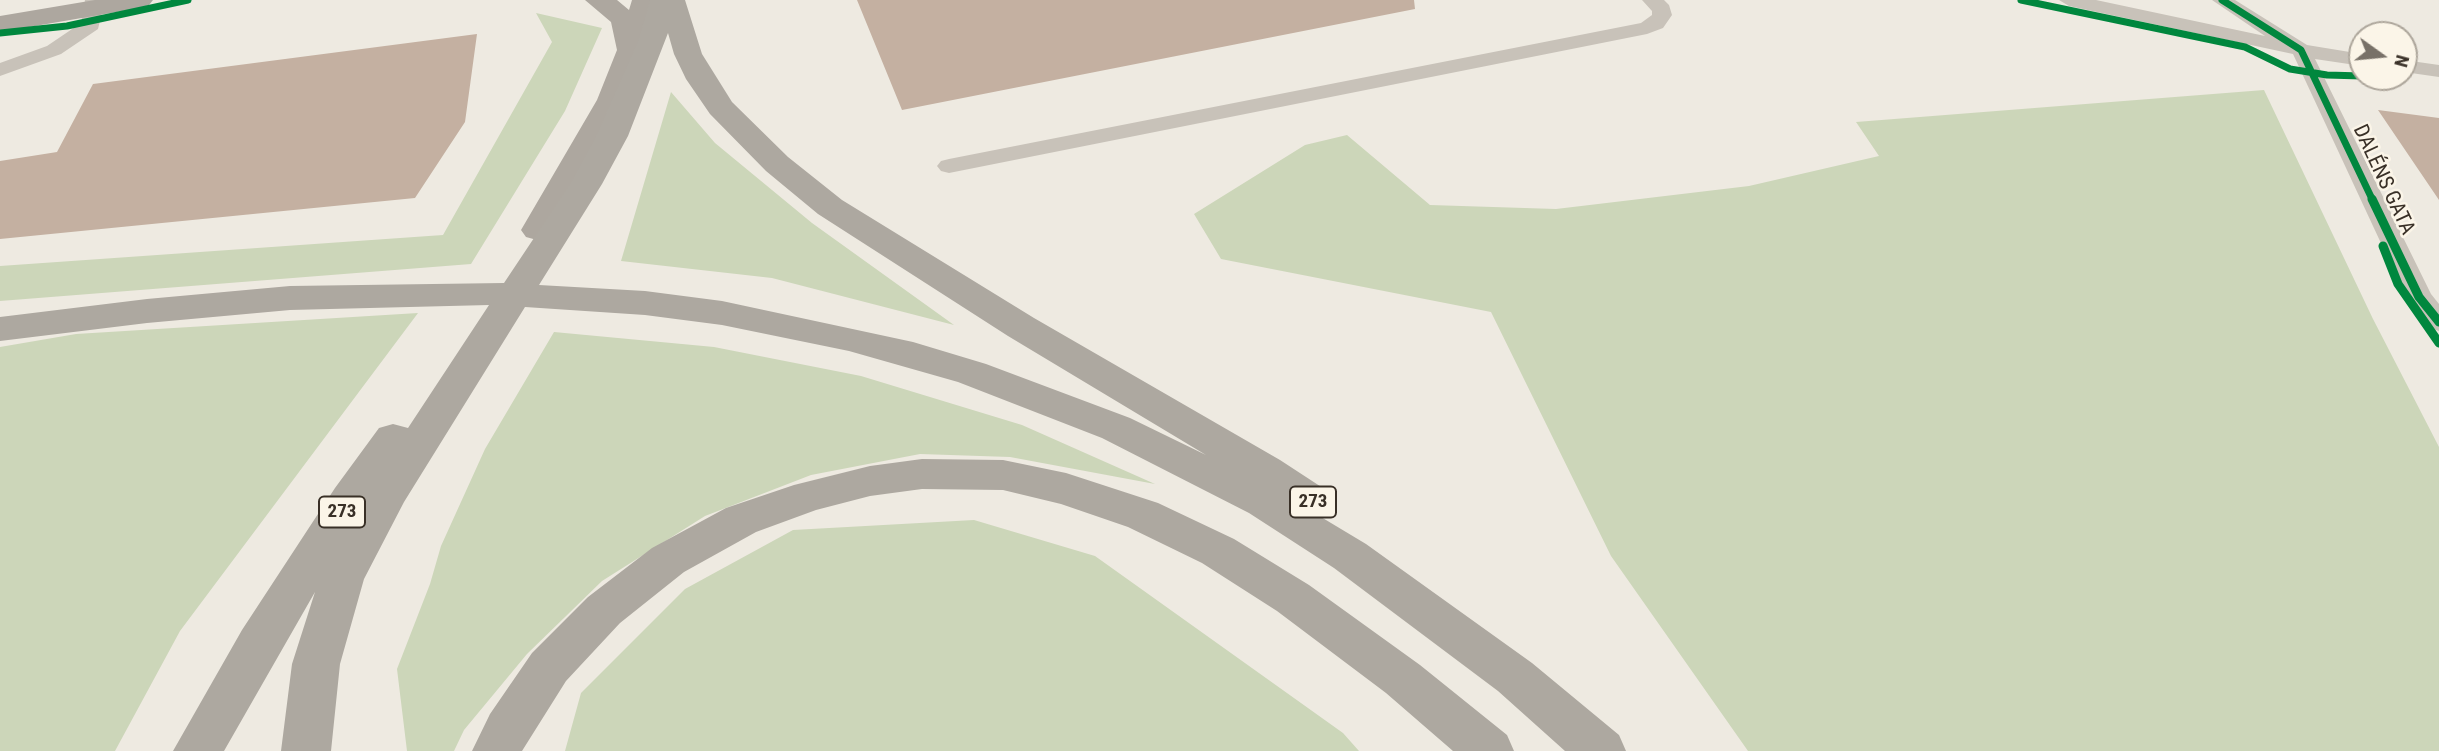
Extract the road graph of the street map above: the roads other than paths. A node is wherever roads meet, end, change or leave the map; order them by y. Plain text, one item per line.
1 (140, 0) edge
2 (598, 0) edge
3 (645, 0) edge
4 (663, 0) edge
5 (672, 0) edge
6 (1652, 0) edge
7 (2069, 0) edge
8 (2222, 0) edge
9 (93, 3) edge
10 (0, 13) edge
11 (0, 24) edge
12 (631, 50) junction
13 (2301, 50) junction
14 (2348, 58) edge
15 (2, 68) edge
16 (2418, 68) edge
17 (2439, 71) edge
18 (949, 166) dead end
19 (537, 230) joint
20 (2439, 322) edge
21 (0, 329) edge
22 (1516, 677) junction
23 (198, 751) edge
24 (306, 751) edge
25 (497, 751) edge
26 (1489, 751) edge
27 (1601, 751) edge

1 - 9 main road
2 - 12 main road
3 - 12 main road, 273
4 - 24 highway
5 - 22 highway, 273
6 - 18 street
7 - 13 street
8 - 13 street
9 - 10 main road
9 - 11 main road
9 - 15 street
12 - 19 main road, 273
13 - 14 street
13 - 20 street, DALÉNS GATA
16 - 17 street
19 - 23 highway, 273
21 - 22 highway
22 - 27 highway, 273
25 - 26 highway

